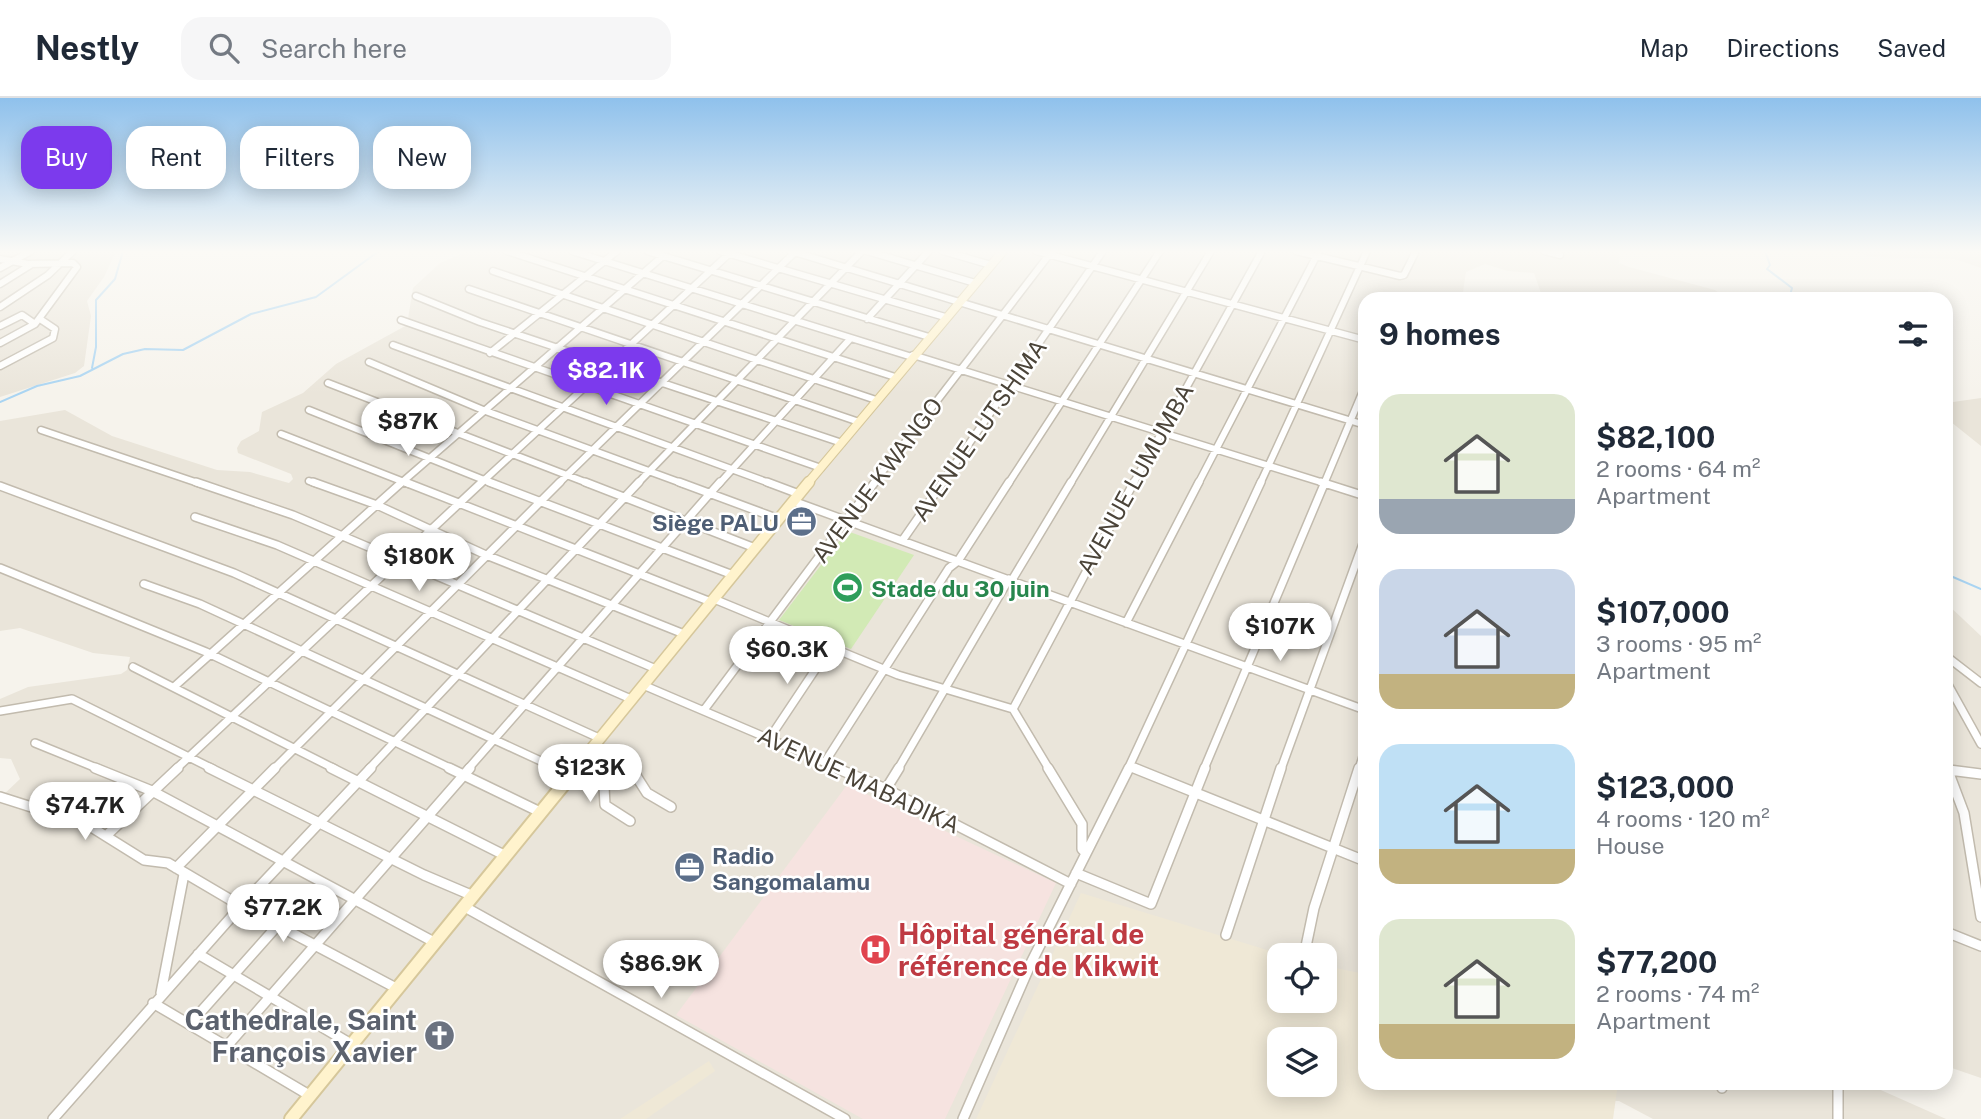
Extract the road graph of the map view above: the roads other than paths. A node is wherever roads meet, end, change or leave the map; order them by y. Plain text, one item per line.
1 (54, 299) edge
2 (423, 299) edge
3 (496, 299) edge
4 (557, 299) edge
5 (572, 299) edge
6 (611, 299) edge
7 (650, 299) edge
8 (680, 299) edge
9 (721, 299) edge
10 (748, 299) edge
11 (803, 299) edge
12 (817, 299) edge
13 (880, 299) edge
14 (948, 299) edge
15 (961, 299) edge
16 (1015, 299) edge
17 (1071, 299) edge
18 (1128, 299) edge
19 (1181, 299) edge
20 (1210, 299) edge
21 (1234, 299) edge
22 (1293, 299) edge
23 (1345, 299) edge
24 (885, 300) junction
25 (814, 302) junction
26 (958, 302) junction
27 (1231, 304) junction
28 (742, 305) junction
29 (673, 306) junction
30 (600, 308) junction
31 (538, 314) junction
32 (1002, 316) junction
33 (946, 317) junction
34 (1282, 318) junction
35 (867, 319) junction
36 (401, 320) dead end
37 (37, 321) junction
38 (724, 322) junction
39 (795, 322) junction
40 (651, 325) junction
41 (0, 326) edge
42 (576, 328) junction
43 (1050, 330) junction
44 (1330, 331) junction
45 (515, 334) junction
46 (929, 337) junction
47 (1358, 338) edge
48 (850, 339) junction
49 (778, 340) junction
50 (705, 341) junction
51 (0, 343) edge
52 (393, 345) dead end
53 (628, 345) junction
54 (1098, 345) junction
55 (555, 347) junction
56 (490, 353) junction
57 (913, 356) junction
58 (833, 357) junction
59 (1144, 358) junction
60 (758, 359) junction
61 (369, 362) dead end
62 (682, 363) junction
63 (608, 364) junction
64 (0, 366) edge
65 (533, 366) junction
66 (960, 370) junction
67 (1194, 373) junction
68 (895, 377) junction
69 (814, 378) junction
70 (737, 381) junction
71 (328, 383) dead end
72 (662, 383) junction
73 (585, 385) junction
74 (1011, 385) junction
75 (1247, 388) junction
76 (507, 389) junction
77 (794, 400) junction
78 (876, 400) junction
79 (1061, 401) junction
80 (717, 402) junction
81 (1358, 402) edge
82 (1297, 403) junction
83 (639, 405) junction
84 (559, 408) junction
85 (309, 410) dead end
86 (483, 410) junction
87 (1111, 416) junction
88 (1350, 420) junction
89 (775, 421) junction
90 (859, 422) junction
91 (1358, 423) edge
92 (695, 424) junction
93 (616, 428) junction
94 (537, 429) junction
95 (41, 430) dead end
96 (458, 432) junction
97 (1161, 432) junction
98 (281, 434) dead end
99 (842, 443) junction
100 (754, 445) junction
101 (673, 449) junction
102 (1215, 449) junction
103 (593, 450) junction
104 (510, 454) junction
105 (429, 458) junction
106 (1268, 466) junction
107 (821, 468) junction
108 (732, 469) junction
109 (651, 471) junction
110 (567, 476) junction
111 (483, 480) junction
112 (309, 481) dead end
113 (402, 481) junction
114 (1322, 483) junction
115 (0, 486) edge
116 (711, 493) junction
117 (1358, 494) edge
118 (625, 497) junction
119 (796, 497) junction
120 (541, 501) junction
121 (459, 503) junction
122 (377, 505) junction
123 (195, 517) dead end
124 (687, 519) junction
125 (779, 519) junction
126 (846, 520) junction
127 (600, 524) junction
128 (516, 526) junction
129 (429, 530) junction
130 (343, 536) junction
131 (902, 541) junction
132 (661, 548) junction
133 (755, 548) junction
134 (576, 550) junction
135 (486, 555) junction
136 (1358, 558) edge
137 (399, 559) junction
138 (958, 561) junction
139 (314, 562) junction
140 (0, 568) edge
141 (638, 574) junction
142 (733, 575) junction
143 (1011, 580) junction
144 (547, 581) junction
145 (144, 584) dead end
146 (457, 585) junction
147 (369, 586) junction
148 (279, 593) junction
149 (1069, 600) junction
150 (712, 601) junction
151 (612, 606) junction
152 (519, 611) junction
153 (430, 612) junction
154 (335, 618) junction
155 (769, 620) junction
156 (1126, 623) junction
157 (244, 624) junction
158 (684, 634) junction
159 (584, 638) junction
160 (493, 639) junction
161 (1184, 644) junction
162 (397, 645) junction
163 (829, 649) junction
164 (301, 650) junction
165 (212, 654) junction
166 (1953, 661) edge
167 (1247, 666) junction
168 (133, 667) dead end
169 (558, 667) junction
170 (656, 668) junction
171 (887, 670) junction
172 (460, 674) junction
173 (363, 679) junction
174 (268, 681) junction
175 (1981, 683) edge
176 (643, 685) junction
177 (175, 686) junction
178 (1311, 690) junction
179 (942, 692) junction
180 (1953, 694) edge
181 (631, 699) junction
182 (527, 703) junction
183 (1358, 707) edge
184 (427, 709) junction
185 (1013, 709) junction
186 (0, 710) edge
187 (704, 710) junction
188 (331, 711) junction
189 (232, 717) junction
190 (599, 738) junction
191 (769, 739) junction
192 (494, 740) junction
193 (35, 743) dead end
194 (396, 743) junction
195 (1981, 744) edge
196 (293, 749) junction
197 (588, 752) junction
198 (190, 756) junction
199 (603, 759) junction
200 (825, 762) junction
201 (1130, 766) junction
202 (1953, 768) edge
203 (1358, 773) edge
204 (1981, 774) edge
205 (463, 775) junction
206 (570, 775) junction
207 (359, 782) junction
208 (1953, 783) edge
209 (254, 788) junction
210 (886, 789) junction
211 (152, 791) junction
212 (1194, 793) junction
213 (0, 797) edge
214 (671, 807) dead end
215 (540, 812) junction
216 (429, 815) junction
217 (1262, 820) junction
218 (630, 821) dead end
219 (322, 823) junction
220 (217, 825) junction
221 (108, 834) junction
222 (1334, 850) junction
223 (1086, 853) junction
224 (505, 855) junction
225 (391, 858) junction
226 (1358, 859) edge
227 (285, 860) junction
228 (180, 871) junction
229 (1076, 873) junction
230 (1070, 884) junction
231 (471, 895) junction
232 (355, 900) junction
233 (241, 906) junction
234 (463, 906) junction
235 (1981, 917) edge
236 (278, 925) junction
237 (1226, 934) dead end
238 (1953, 935) edge
239 (434, 942) junction
240 (1307, 943) edge
241 (316, 946) junction
242 (1981, 946) edge
243 (198, 954) junction
244 (234, 975) junction
245 (396, 988) junction
246 (161, 993) junction
247 (271, 998) junction
248 (153, 1003) junction
249 (190, 1024) junction
250 (351, 1044) junction
251 (227, 1046) junction
252 (1838, 1090) edge
253 (309, 1095) junction
254 (53, 1119) edge
255 (291, 1119) edge
256 (845, 1119) edge
257 (963, 1119) edge
258 (1838, 1119) edge

1 - 37 street
2 - 45 street
3 - 31 street
4 - 31 street
5 - 30 street
6 - 30 street
7 - 29 street
8 - 29 street
9 - 28 street
10 - 28 street
11 - 25 street
12 - 25 street
13 - 24 street
14 - 26 street
15 - 26 main road
16 - 32 street, AVENUE KWANGO
17 - 43 street, AVENUE LUTSHIMA
18 - 54 street
19 - 59 street
20 - 27 street
21 - 27 street, AVENUE LUMUMBA
22 - 34 street
23 - 44 street
24 - 33 street
24 - 35 street
25 - 35 street
25 - 39 street
26 - 32 street
26 - 33 main road
27 - 34 street
27 - 67 street, AVENUE LUMUMBA
28 - 38 street
28 - 39 street
29 - 38 street
29 - 40 street
30 - 40 street
30 - 42 street
31 - 42 street
31 - 45 street
32 - 43 street
32 - 66 street, AVENUE KWANGO
33 - 46 main road
34 - 44 street
34 - 75 street
35 - 46 street
36 - 56 street
37 - 41 street
37 - 51 street
37 - 64 street
38 - 49 street
38 - 50 street
39 - 48 street
39 - 49 street
40 - 50 street
40 - 53 street
42 - 53 street
42 - 55 street
43 - 54 street
43 - 74 street, AVENUE LUTSHIMA
44 - 47 street
44 - 82 street
45 - 55 street
45 - 56 street
46 - 57 main road
48 - 57 street
48 - 58 street
49 - 58 street
49 - 60 street
50 - 60 street
50 - 62 street
52 - 76 street
53 - 62 street
53 - 63 street
54 - 59 street
54 - 79 street
55 - 63 street
55 - 65 street
56 - 65 street
57 - 66 street
57 - 68 main road
58 - 68 street
58 - 69 street
59 - 67 street
59 - 87 street
60 - 69 street
60 - 70 street
61 - 86 street
62 - 70 street
62 - 72 street
63 - 72 street
63 - 73 street
65 - 73 street
65 - 76 street
66 - 74 street
66 - 126 street, AVENUE KWANGO
67 - 75 street
67 - 97 street, AVENUE LUMUMBA
68 - 78 main road
69 - 77 street
69 - 78 street
70 - 77 street
70 - 80 street
71 - 96 street
72 - 80 street
72 - 83 street
73 - 83 street
73 - 84 street
74 - 79 street
74 - 131 street, AVENUE LUTSHIMA
75 - 82 street
75 - 102 street
76 - 84 street
76 - 86 street
77 - 89 street
77 - 90 street
78 - 90 main road
79 - 87 street
79 - 138 street
80 - 89 street
80 - 92 street
81 - 88 street
82 - 88 street
82 - 106 street
83 - 92 street
83 - 93 street
84 - 93 street
84 - 94 street
85 - 105 street
86 - 94 street
86 - 96 street
87 - 97 street
87 - 143 street
88 - 91 street
88 - 114 street
89 - 99 street
89 - 100 street
90 - 99 main road
92 - 100 street
92 - 101 street
93 - 101 street
93 - 103 street
94 - 103 street
94 - 104 street
95 - 130 street
96 - 104 street
96 - 105 street
97 - 102 street
97 - 149 street, AVENUE LUMUMBA
98 - 113 street
99 - 107 main road
100 - 107 street
100 - 108 street
101 - 108 street
101 - 109 street
102 - 106 street
102 - 156 street
103 - 109 street
103 - 110 street
104 - 110 street
104 - 111 street
105 - 111 street
105 - 113 street
106 - 114 street
106 - 161 street
107 - 119 main road
108 - 116 street
108 - 119 street
109 - 116 street
109 - 118 street
110 - 118 street
110 - 120 street
111 - 120 street
111 - 121 street
112 - 122 street
113 - 121 street
113 - 122 street
114 - 117 street
114 - 167 street
115 - 148 street
116 - 124 street
116 - 125 street
118 - 124 street
118 - 127 street
119 - 125 main road
119 - 126 street
120 - 127 street
120 - 128 street
121 - 128 street
121 - 129 street
122 - 129 street
122 - 130 street
123 - 139 street
124 - 132 street
124 - 133 street
125 - 133 main road
126 - 131 street
126 - 155 street, AVENUE KWANGO
127 - 132 street
127 - 134 street
128 - 134 street
128 - 135 street
129 - 135 street
129 - 137 street
130 - 137 street
130 - 139 street
131 - 138 street
132 - 141 street
132 - 142 street
133 - 142 main road
134 - 141 street
134 - 144 street
135 - 144 street
135 - 146 street
136 - 178 street
137 - 146 street
137 - 147 street
138 - 143 street
138 - 171 street
139 - 147 street
139 - 148 street
140 - 165 street
141 - 150 street
141 - 151 street
142 - 150 main road
143 - 149 street
143 - 179 street
144 - 151 street
144 - 152 street
145 - 157 street
146 - 152 street
146 - 153 street
147 - 153 street
147 - 154 street
148 - 154 street
148 - 157 street
149 - 156 street
149 - 185 street, AVENUE LUMUMBA
150 - 155 street
150 - 158 main road
151 - 158 street
151 - 159 street
152 - 159 street
152 - 160 street
153 - 160 street
153 - 162 street
154 - 162 street
154 - 164 street
155 - 163 street
155 - 187 street, AVENUE KWANGO
156 - 161 street
157 - 164 street
157 - 165 street
158 - 170 main road
159 - 169 street
159 - 170 street
160 - 169 street
160 - 172 street
161 - 167 street
161 - 201 street
162 - 172 street
162 - 173 street
163 - 171 street
163 - 191 street
164 - 173 street
164 - 174 street
165 - 174 street
165 - 177 street
166 - 175 street
167 - 178 street
167 - 212 street
168 - 177 street
169 - 181 street
169 - 182 street
170 - 176 main road
171 - 179 street
171 - 200 street
172 - 182 street
172 - 184 street
173 - 184 street
173 - 188 street
174 - 188 street
174 - 189 street
176 - 181 main road
176 - 187 street, AVENUE MABADIKA
177 - 189 street
178 - 183 street
178 - 217 street
179 - 185 street
179 - 210 street
180 - 195 street
181 - 190 main road
182 - 190 street
182 - 192 street
184 - 192 street
184 - 194 street
185 - 223 street
186 - 198 street
187 - 191 street, AVENUE MABADIKA
188 - 194 street
188 - 196 street
189 - 196 street
189 - 198 street
190 - 197 main road
191 - 200 street, AVENUE MABADIKA
192 - 205 street
192 - 206 street
193 - 211 street
194 - 205 street
194 - 207 street
196 - 207 street
196 - 209 street
197 - 199 street
197 - 206 main road
198 - 209 street
198 - 211 street
199 - 214 street
199 - 218 street
200 - 210 street, AVENUE MABADIKA
201 - 212 street
201 - 223 street
202 - 204 street
203 - 222 street
205 - 215 street
205 - 216 street
206 - 215 main road
207 - 216 street
207 - 219 street
208 - 235 street
209 - 219 street
209 - 220 street
210 - 230 street, AVENUE MABADIKA
211 - 220 street
211 - 221 street
212 - 217 street
212 - 229 street
213 - 221 street
215 - 224 main road
216 - 224 street
216 - 225 street
217 - 222 street
217 - 237 street
219 - 225 street
219 - 227 street
220 - 227 street
220 - 228 street
221 - 228 street
222 - 226 street
222 - 240 street
223 - 229 street
224 - 231 main road
225 - 231 street
225 - 232 street
227 - 232 street
227 - 233 street
228 - 233 street
228 - 246 street
229 - 230 street
230 - 257 street
231 - 234 main road
232 - 239 street
232 - 241 street
233 - 236 street
233 - 243 street
234 - 239 main road
234 - 256 street
236 - 241 street
236 - 244 street
238 - 242 street
239 - 245 main road
241 - 245 street
241 - 247 street
243 - 244 street
243 - 246 street
244 - 247 street
244 - 249 street
245 - 250 main road
246 - 248 street
247 - 250 street
247 - 251 street
248 - 249 street
248 - 254 street
249 - 251 street
250 - 253 main road
251 - 253 street
252 - 258 street
253 - 255 main road

